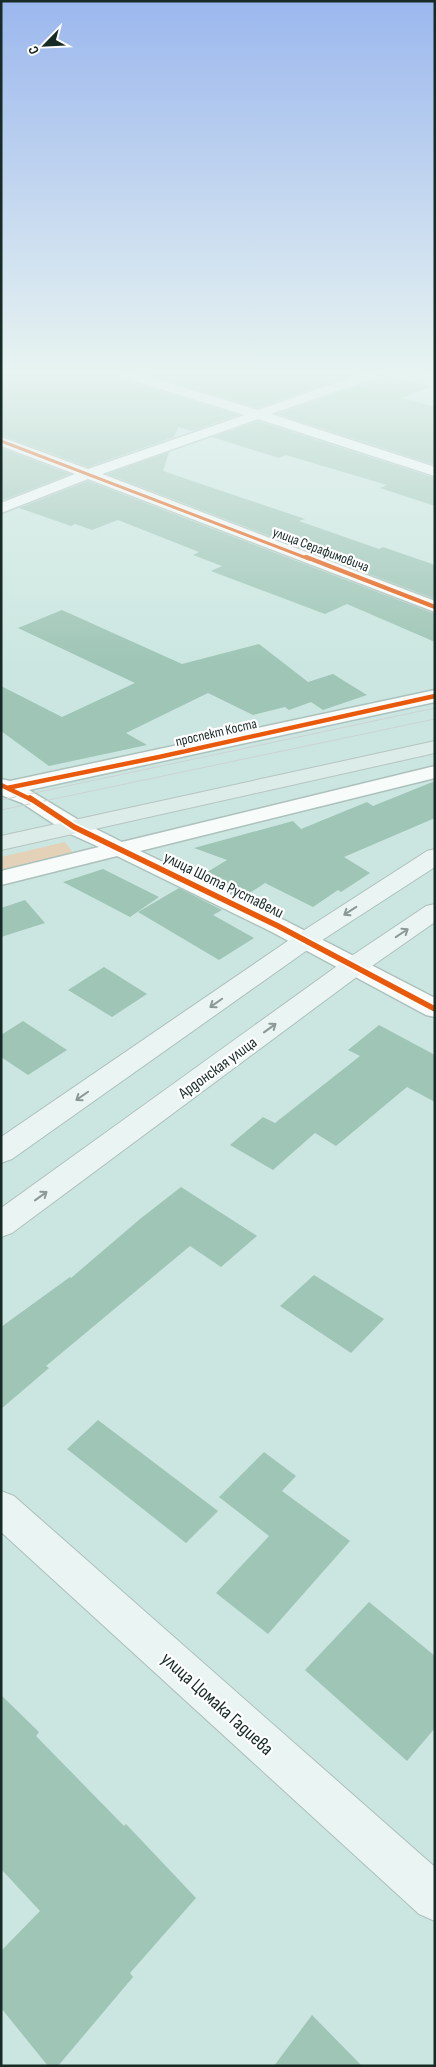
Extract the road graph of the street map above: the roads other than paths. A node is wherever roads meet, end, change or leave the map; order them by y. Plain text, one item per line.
1 (80, 470) edge
2 (99, 470) edge
3 (89, 474) junction
4 (1, 508) edge
5 (435, 607) edge
6 (435, 696) edge
7 (435, 747) edge
8 (435, 772) edge
9 (4, 787) edge
10 (74, 827) junction
11 (1, 843) edge
12 (120, 849) junction
13 (435, 856) edge
14 (1, 878) edge
15 (435, 911) edge
16 (304, 941) junction
17 (353, 967) junction
18 (435, 1009) edge
19 (1, 1152) edge
20 (1, 1225) edge
21 (1, 1508) edge
22 (435, 1898) edge

1 - 3 street, улица Серафимовича
2 - 3 street
3 - 4 street
3 - 5 street, улица Серафимовича
6 - 9 street, проспект Коста
7 - 10 main road
8 - 12 street
9 - 10 street, улица Шота Руставели
10 - 11 main road
10 - 12 street, улица Шота Руставели
12 - 14 street
12 - 16 street, улица Шота Руставели
13 -> 16 main road
17 -> 15 main road, Ардонская улица
16 - 17 street, улица Шота Руставели
16 -> 19 main road
17 - 18 street, улица Шота Руставели
20 -> 17 main road, Ардонская улица
21 - 22 main road, улица Цомака Гадиева

